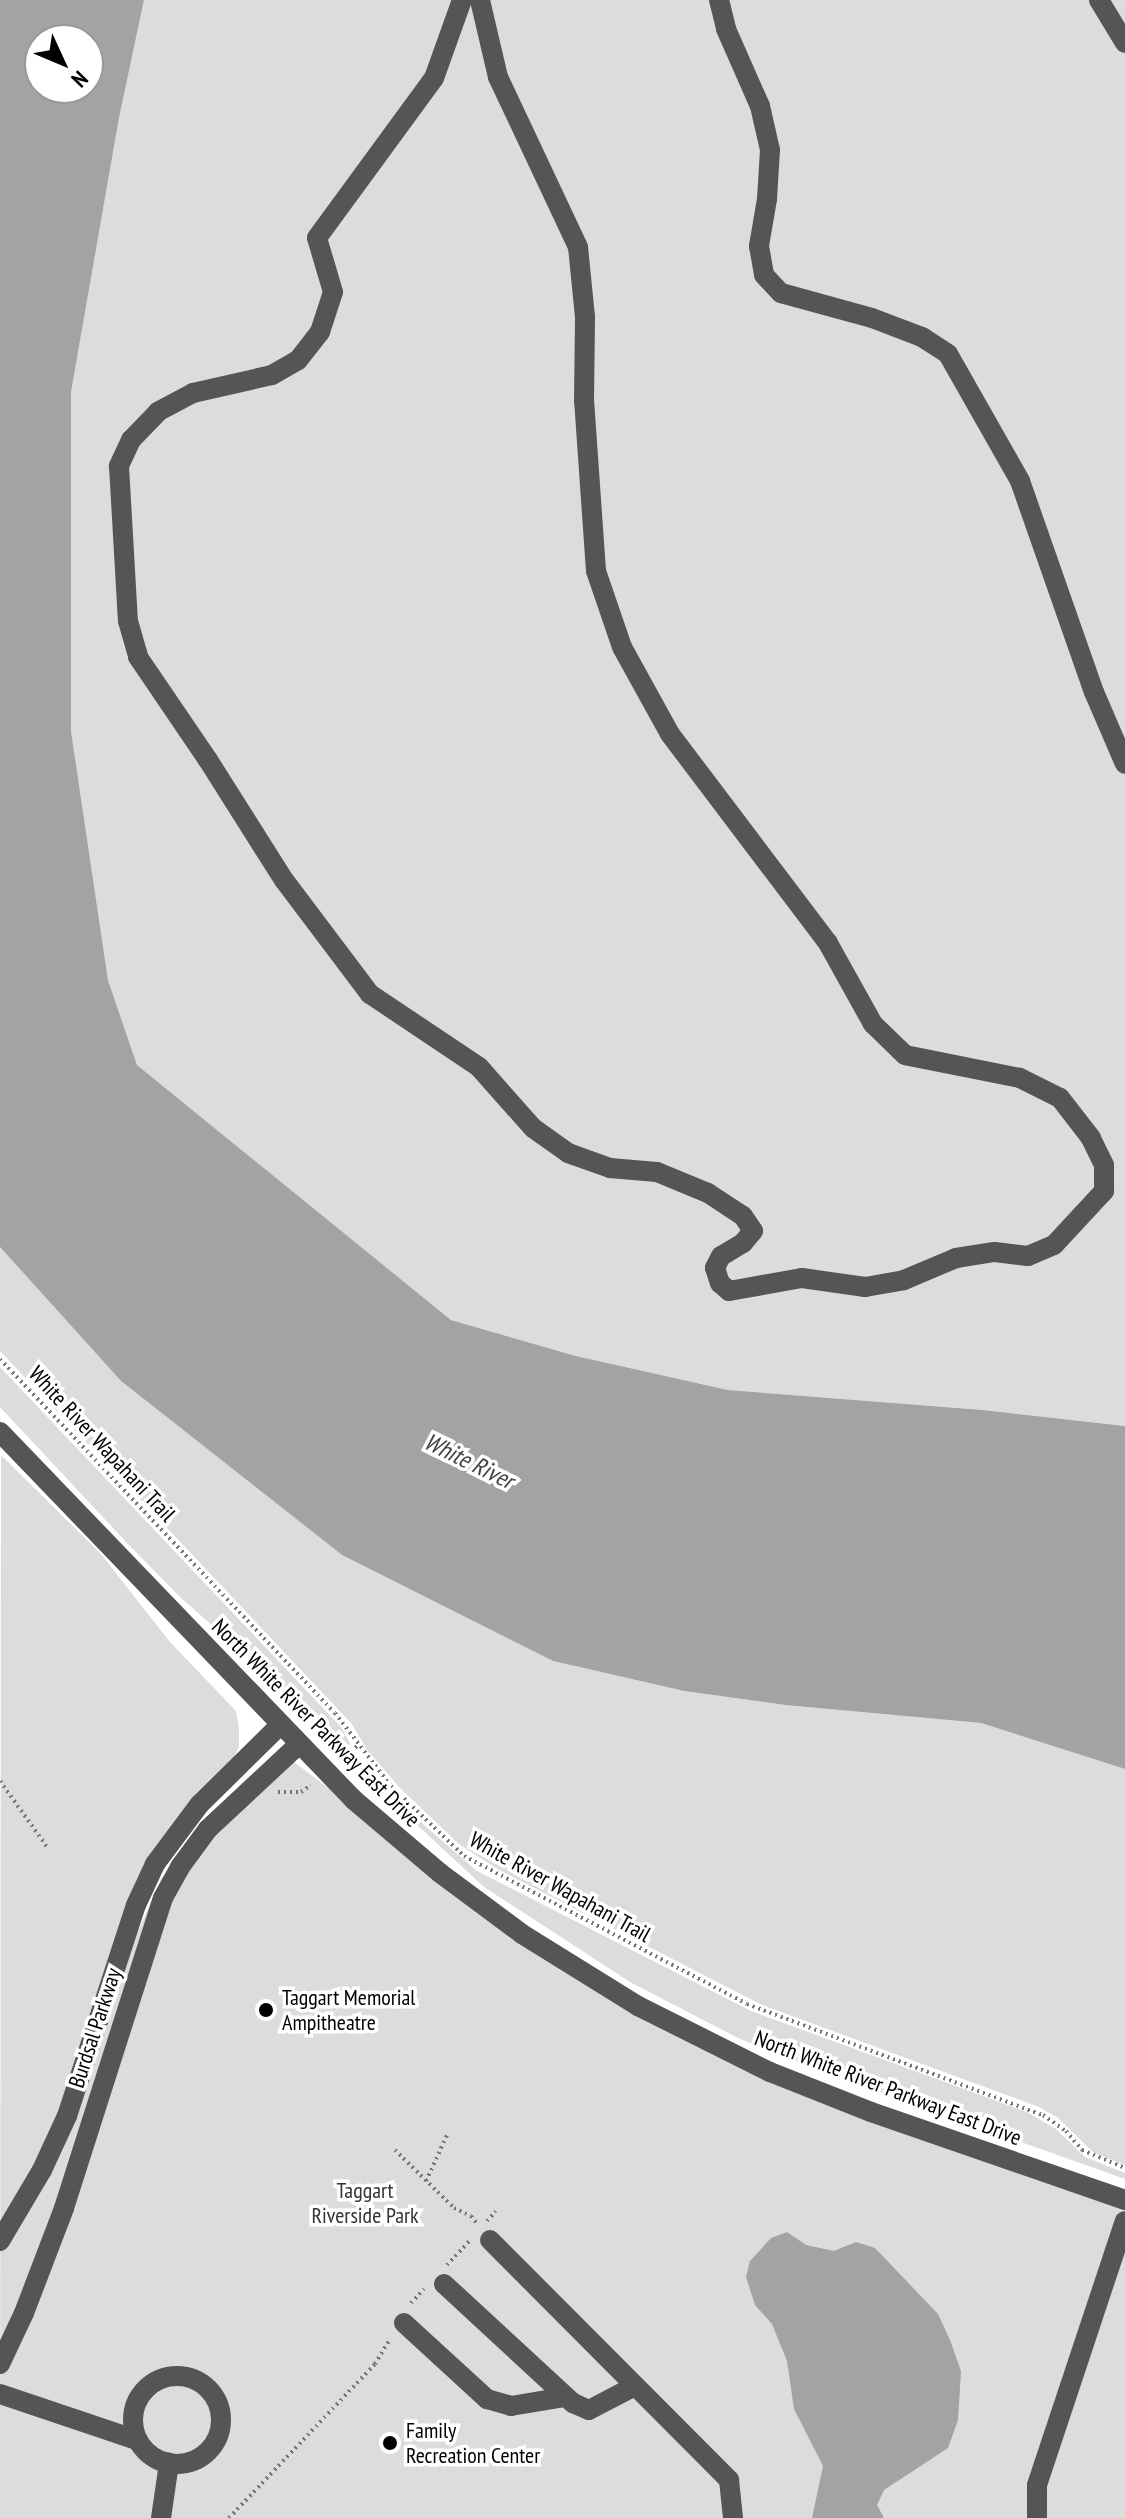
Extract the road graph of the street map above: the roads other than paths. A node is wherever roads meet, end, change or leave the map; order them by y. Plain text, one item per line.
1 (462, 0) edge
2 (480, 0) edge
3 (719, 0) edge
4 (1099, 0) edge
5 (1125, 43) edge
6 (1125, 764) edge
7 (0, 1432) edge
8 (279, 1726) junction
9 (298, 1745) junction
10 (1125, 2200) edge
11 (1125, 2221) edge
12 (485, 2234) road end
13 (0, 2241) edge
14 (438, 2280) road end
15 (400, 2319) road end
16 (0, 2364) edge
17 (635, 2386) junction
18 (0, 2394) edge
19 (565, 2397) junction
20 (137, 2440) junction
21 (169, 2463) junction
22 (161, 2518) edge
23 (733, 2518) edge
24 (1037, 2518) edge

1 - 2 street
3 - 6 street
4 - 5 street
7 - 8 street, North White River Parkway East Drive
8 - 9 street, North White River Parkway East Drive
8 - 13 street, Burdsal Parkway
9 - 10 street, North White River Parkway East Drive
9 - 16 street, Burdsal Parkway
11 - 24 street
12 - 17 street
14 - 19 street
15 - 19 street
17 - 19 street
17 - 23 street
18 - 20 street
20 - 21 street
20 - 21 street
21 - 22 street

